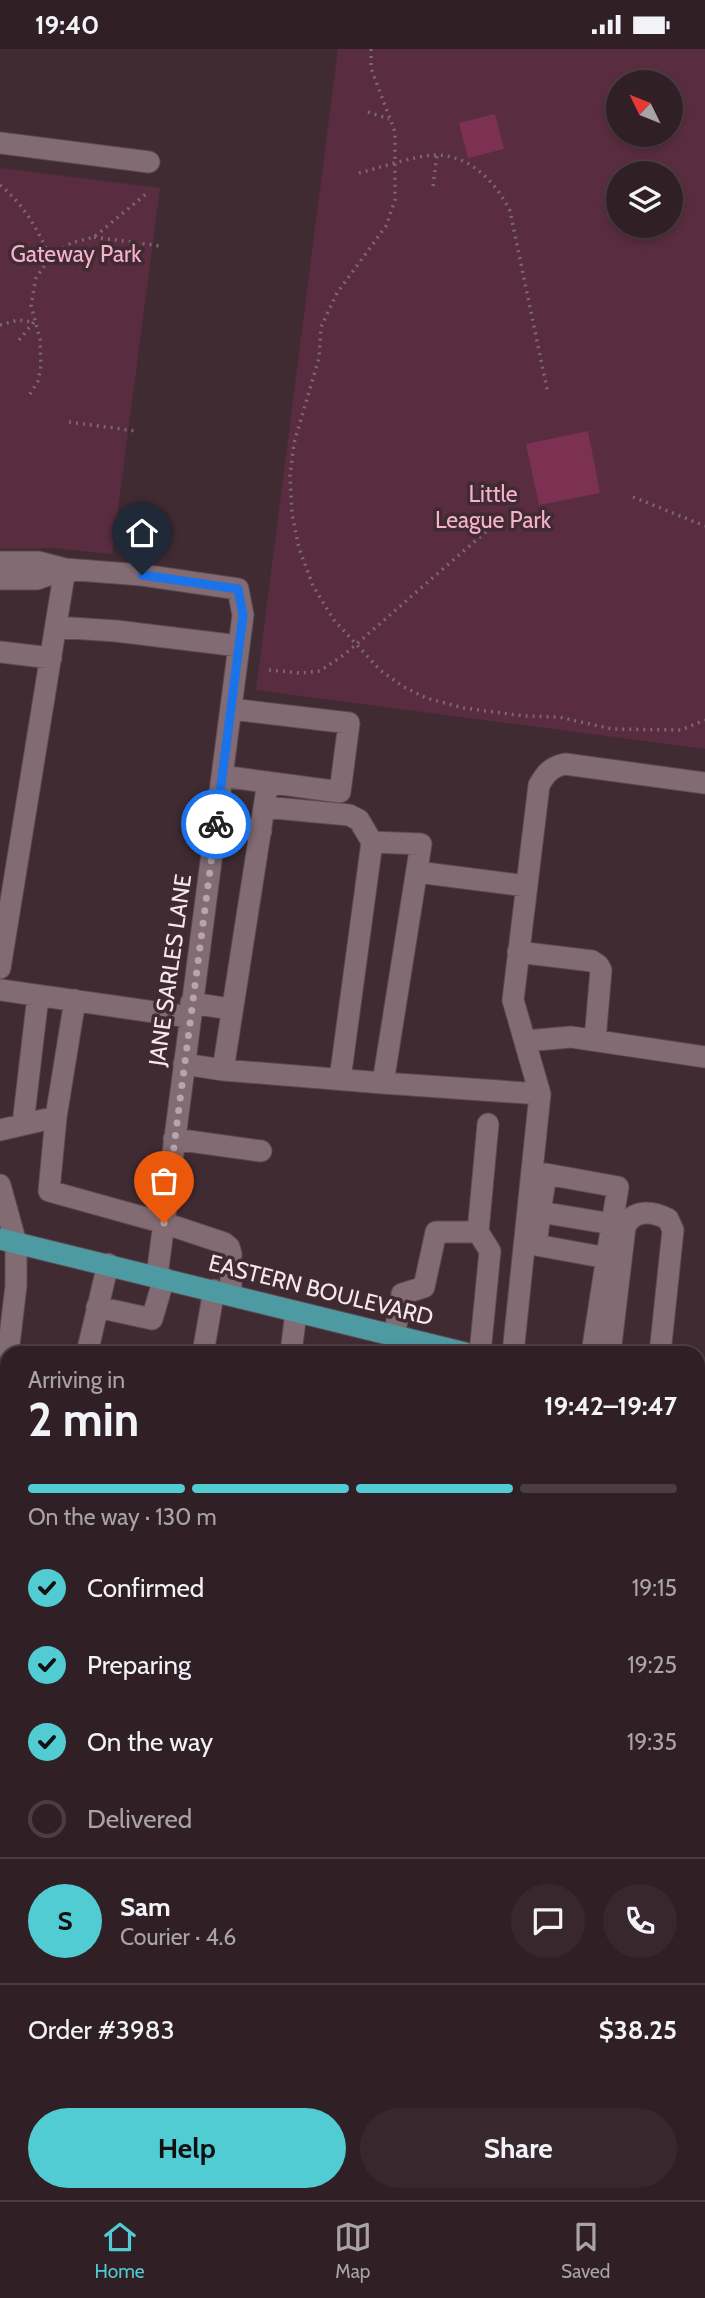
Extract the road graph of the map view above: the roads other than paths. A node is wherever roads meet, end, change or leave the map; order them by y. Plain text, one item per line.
1 (0, 143) edge
2 (149, 162) dead end
3 (0, 562) edge
4 (65, 569) junction
5 (0, 579) edge
6 (56, 627) junction
7 (239, 646) junction
8 (0, 652) edge
9 (51, 658) junction
10 (231, 709) junction
11 (222, 776) junction
12 (268, 782) junction
13 (705, 783) edge
14 (264, 807) junction
15 (216, 825) junction
16 (261, 831) junction
17 (372, 842) junction
18 (10, 856) edge
19 (417, 872) junction
20 (527, 880) junction
21 (518, 952) junction
22 (0, 968) edge
23 (0, 991) edge
24 (38, 996) junction
25 (75, 1000) junction
26 (231, 1009) junction
27 (190, 1010) junction
28 (525, 1041) junction
29 (595, 1041) junction
30 (705, 1057) edge
31 (184, 1064) junction
32 (223, 1070) junction
33 (340, 1079) junction
34 (383, 1083) junction
35 (540, 1094) junction
36 (56, 1117) junction
37 (23, 1124) junction
38 (488, 1124) dead end
39 (0, 1130) edge
40 (174, 1139) junction
41 (261, 1151) dead end
42 (0, 1185) edge
43 (540, 1212) junction
44 (164, 1223) junction
45 (612, 1224) junction
46 (478, 1232) junction
47 (8, 1241) edge
48 (536, 1245) junction
49 (607, 1258) junction
50 (107, 1264) junction
51 (160, 1277) junction
52 (222, 1293) junction
53 (97, 1307) junction
54 (296, 1312) junction
55 (394, 1336) junction
56 (10, 1346) edge
57 (89, 1346) edge
58 (205, 1346) edge
59 (292, 1346) edge
60 (440, 1346) edge
61 (468, 1346) edge
62 (514, 1346) edge
63 (526, 1346) edge
64 (593, 1346) edge
65 (611, 1346) edge
66 (661, 1346) edge

1 - 2 street
3 - 4 street
4 - 5 street
4 - 6 street
4 - 7 street, JANE SARLES LANE
6 - 7 street
6 - 9 street
7 - 10 street, JANE SARLES LANE
8 - 9 street
9 - 18 street
10 - 11 street, JANE SARLES LANE
10 - 12 street
11 - 12 street
11 - 15 street, JANE SARLES LANE
12 - 14 street
13 - 20 street
14 - 16 street
14 - 17 street
15 - 16 street
15 - 27 street, JANE SARLES LANE
16 - 26 street
17 - 19 street
17 - 33 street
18 - 22 street
19 - 20 street
19 - 34 street
20 - 21 street
21 - 28 street
21 - 29 street
23 - 24 street
24 - 25 street
24 - 37 street
25 - 27 street
25 - 36 street
26 - 27 street
26 - 32 street
27 - 31 street, JANE SARLES LANE
28 - 29 street
28 - 35 street
29 - 30 street
31 - 32 street
31 - 40 street, JANE SARLES LANE
32 - 33 street
33 - 34 street
34 - 35 street
35 - 62 street
36 - 37 street
36 - 44 street
37 - 39 street
38 - 46 street
40 - 41 street
40 - 44 street, JANE SARLES LANE
42 - 47 street
43 - 45 street
43 - 45 street
43 - 48 street
44 - 51 street, JANE SARLES LANE
44 - 52 street
45 - 49 street
46 - 55 street
46 - 61 street
47 - 50 main road, EASTERN BOULEVARD
47 - 56 street
48 - 49 street
48 - 63 street
49 - 64 street
50 - 51 main road, EASTERN BOULEVARD
50 - 53 street
51 - 52 main road, EASTERN BOULEVARD
51 - 53 street, JANE SARLES LANE
52 - 54 main road, EASTERN BOULEVARD
52 - 58 street
53 - 57 street
54 - 55 main road, EASTERN BOULEVARD
54 - 59 street
55 - 60 main road, EASTERN BOULEVARD
65 - 66 street

